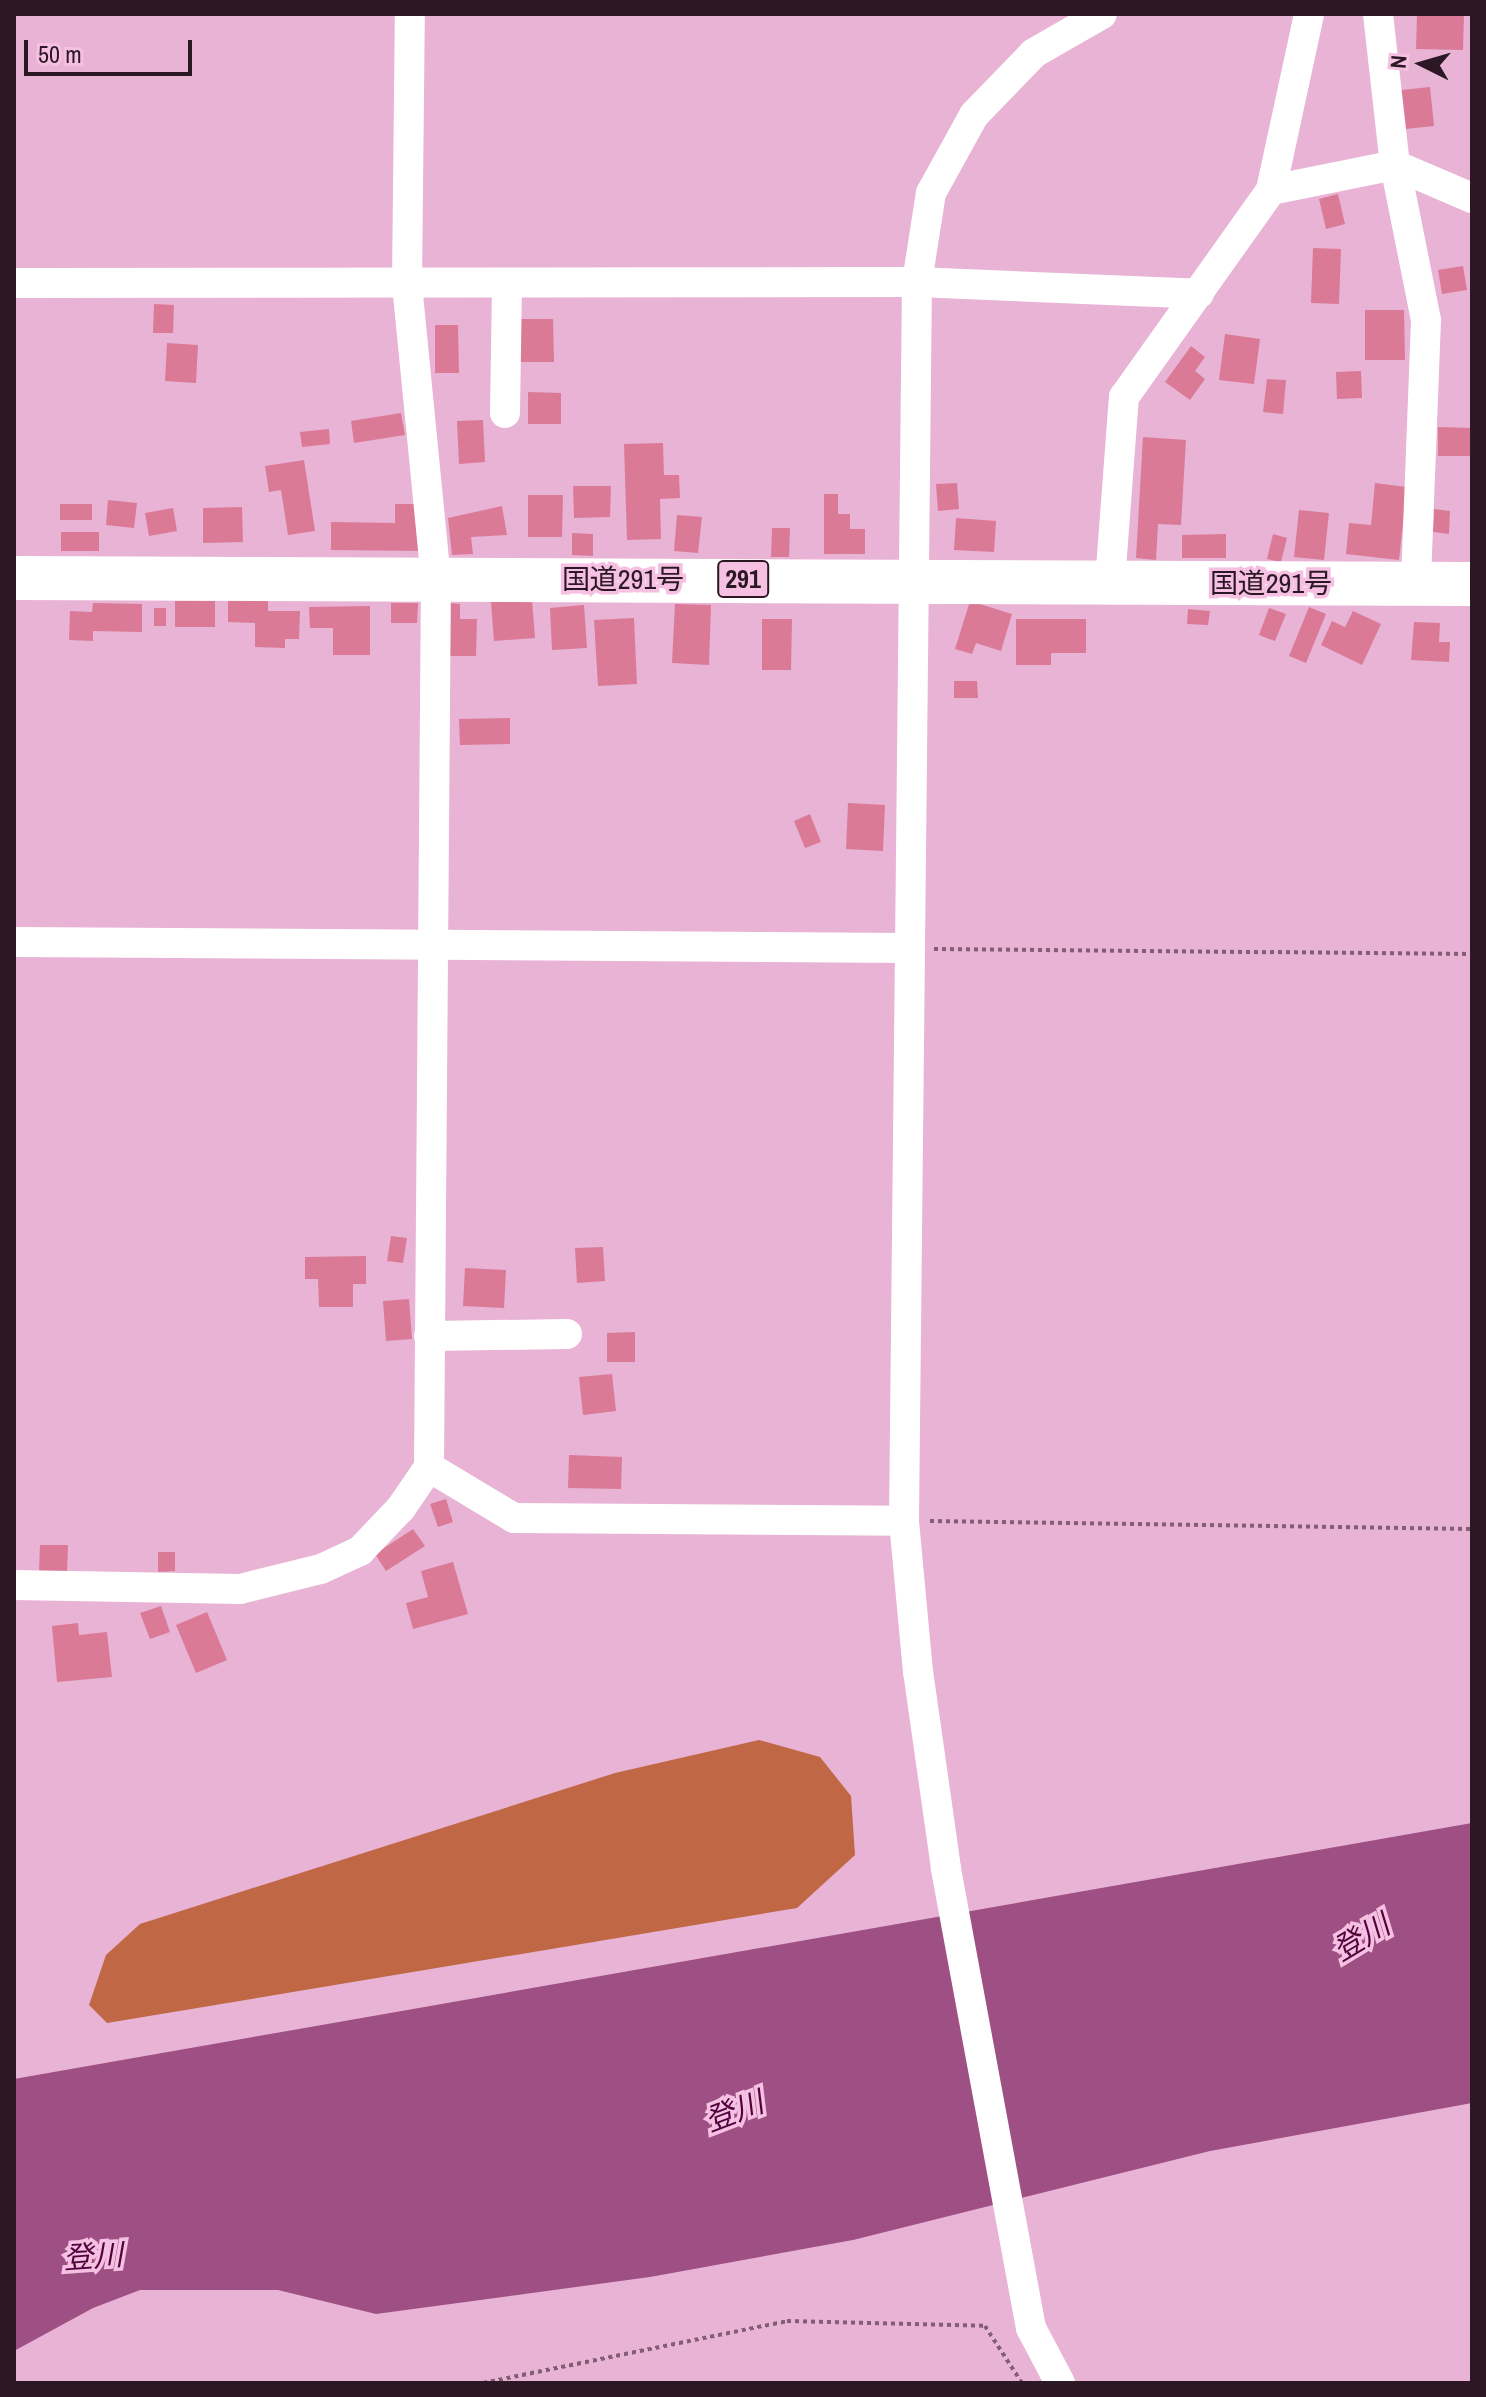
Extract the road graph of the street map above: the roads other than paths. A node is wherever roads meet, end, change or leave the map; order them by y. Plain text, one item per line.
1 (410, 14) edge
2 (1102, 14) edge
3 (1309, 14) edge
4 (1378, 14) edge
5 (1395, 165) junction
6 (1271, 190) junction
7 (1472, 198) edge
8 (917, 282) junction
9 (14, 283) edge
10 (407, 285) junction
11 (507, 285) junction
12 (1199, 294) junction
13 (505, 413) dead end
14 (14, 578) edge
15 (913, 578) junction
16 (436, 580) junction
17 (1110, 582) junction
18 (1416, 584) junction
19 (1472, 584) edge
20 (14, 942) edge
21 (431, 946) junction
22 (910, 948) junction
23 (567, 1334) dead end
24 (429, 1336) junction
25 (429, 1467) junction
26 (904, 1521) junction
27 (14, 1585) edge
28 (1060, 2383) edge

1 - 10 street
2 - 8 street
3 - 6 street
4 - 5 street
5 - 6 street
5 - 7 street
5 - 18 street
6 - 12 street
8 - 11 street
8 - 12 street
8 - 15 street
9 - 10 street
10 - 11 street
10 - 16 street
11 - 13 street
12 - 17 street
14 - 16 highway, 国道291号 / 291
15 - 16 highway, 国道291号 / 291
15 - 17 highway, 国道291号 / 291
15 - 22 street
16 - 21 street
17 - 18 highway, 国道291号 / 291
18 - 19 highway, 国道291号 / 291
20 - 21 street
21 - 22 street
21 - 24 street
22 - 26 street
23 - 24 street
24 - 25 street
25 - 26 street
25 - 27 street
26 - 28 street

